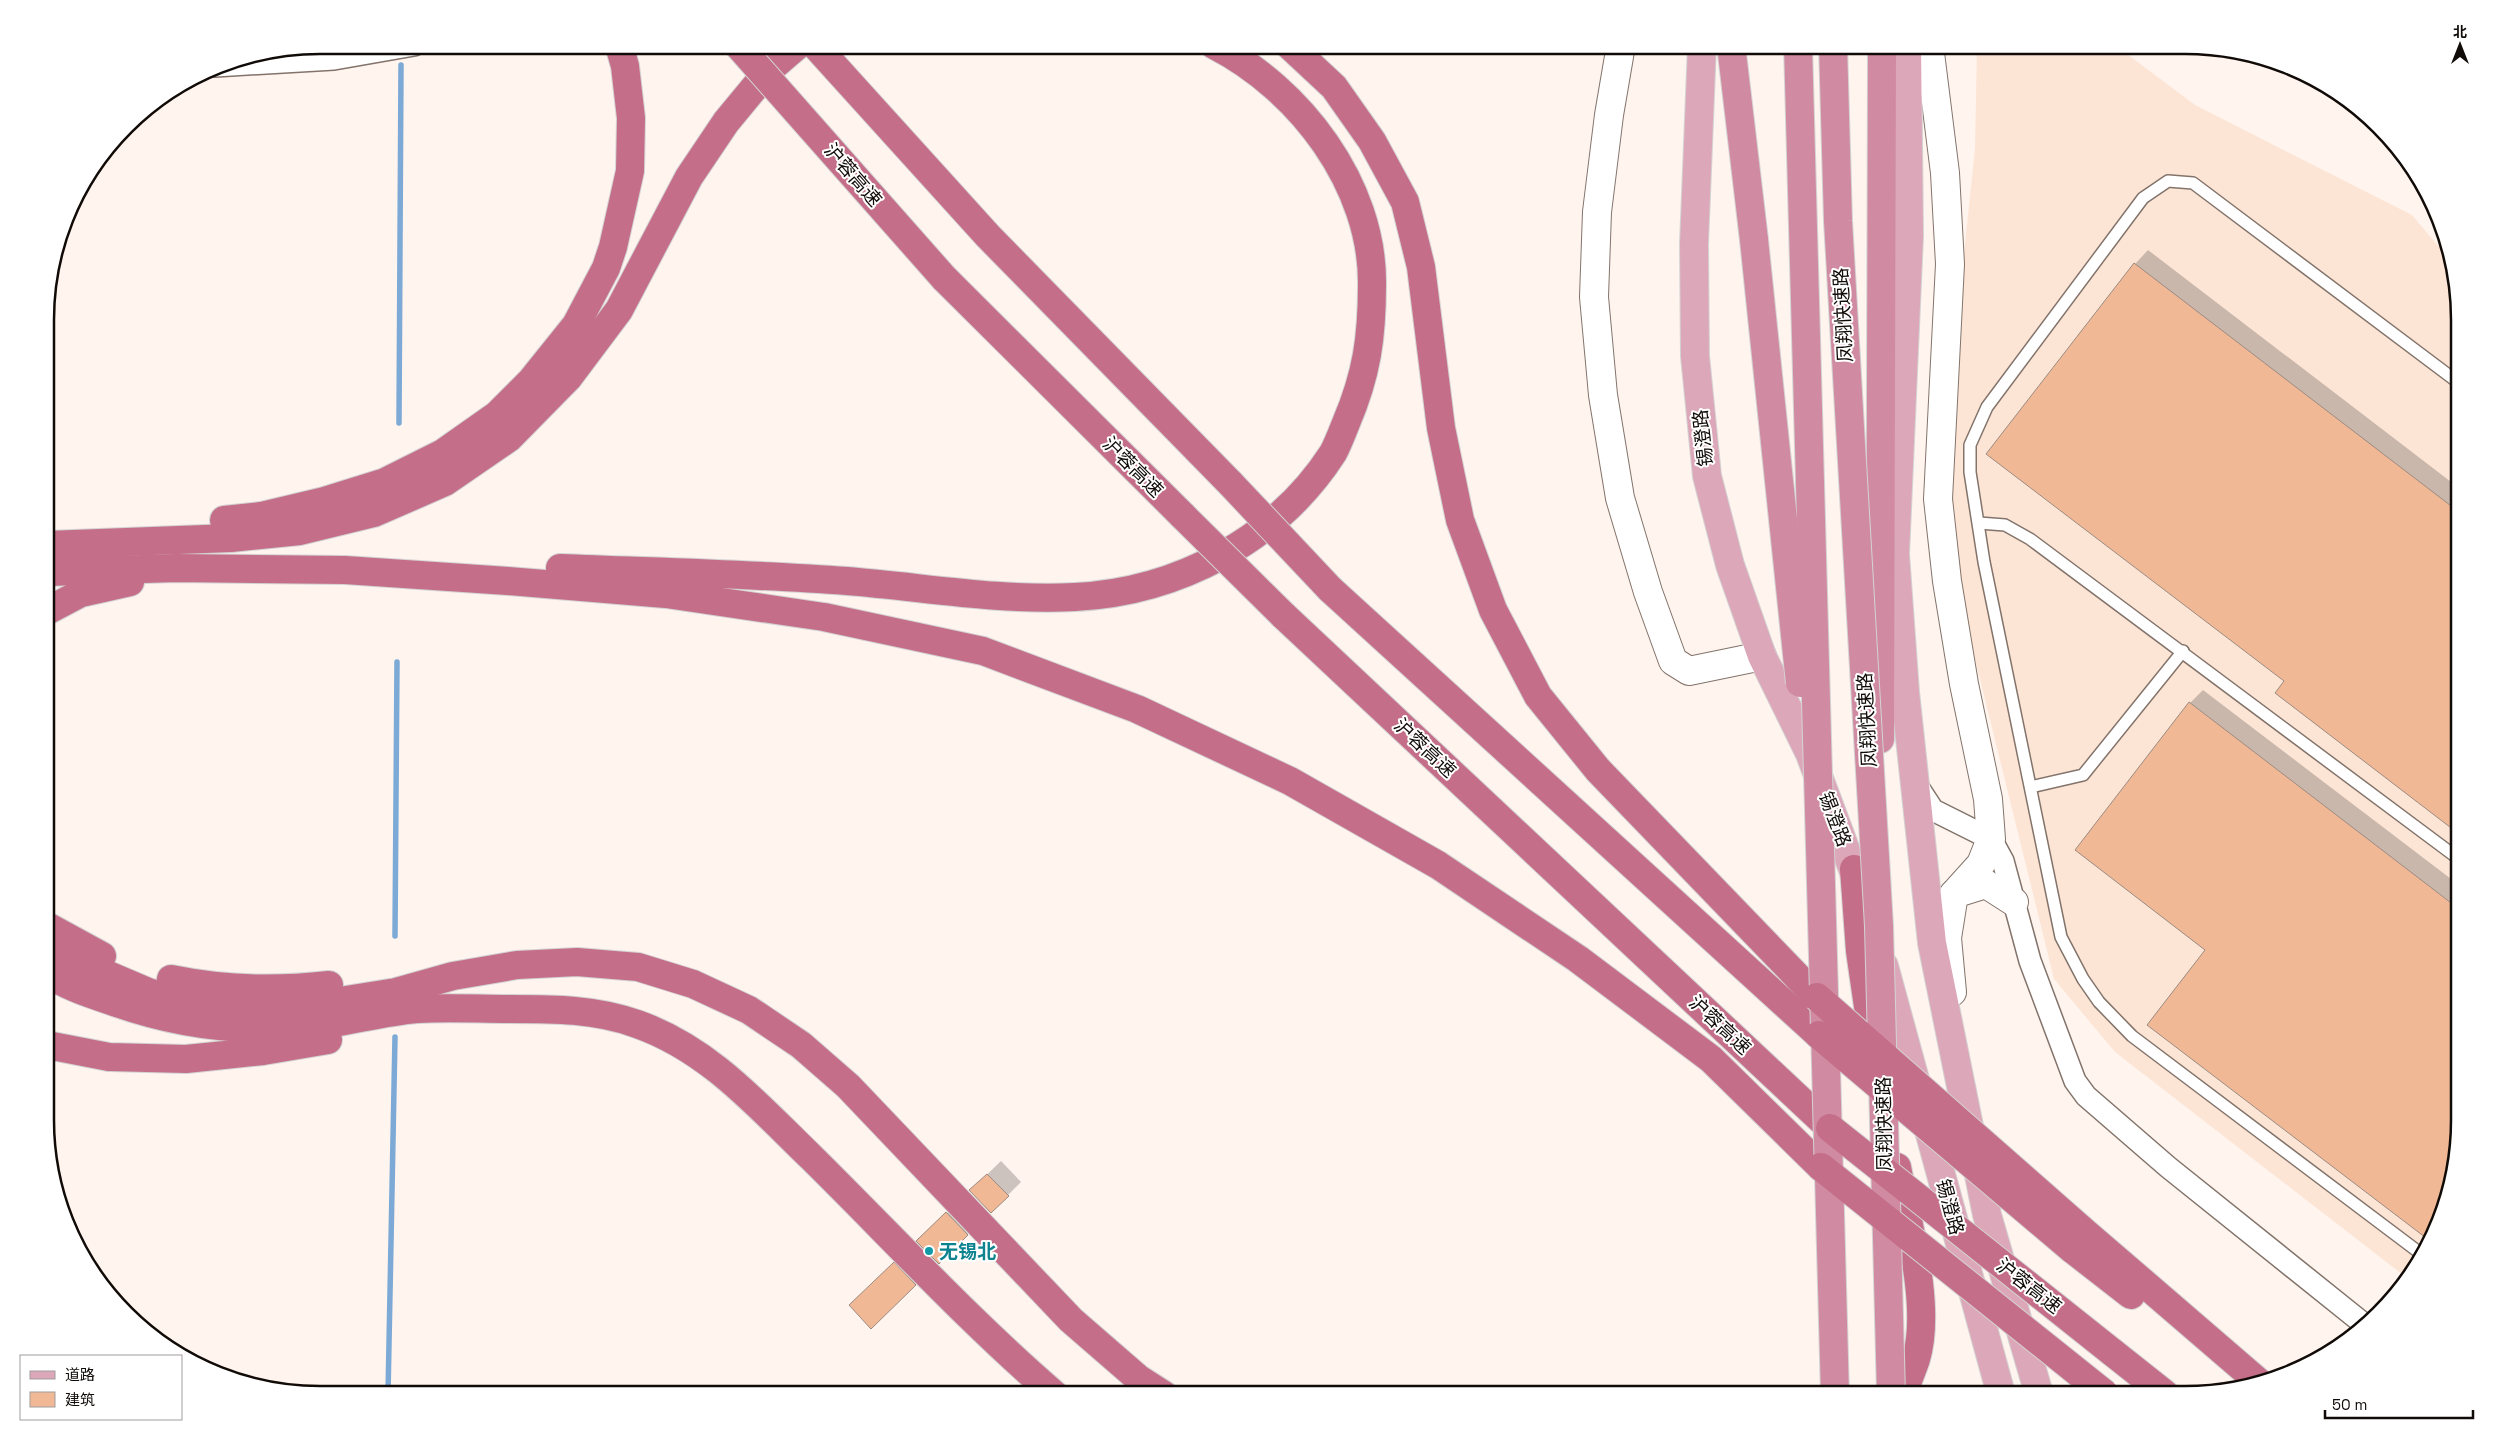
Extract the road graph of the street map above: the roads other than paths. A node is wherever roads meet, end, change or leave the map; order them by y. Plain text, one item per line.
1 (363, 54) edge
2 (622, 54) edge
3 (746, 54) edge
4 (788, 54) edge
5 (823, 54) edge
6 (1230, 54) edge
7 (1299, 54) edge
8 (1619, 54) edge
9 (1702, 54) edge
10 (1732, 54) edge
11 (1798, 54) edge
12 (1834, 54) edge
13 (1882, 54) edge
14 (1907, 54) edge
15 (1930, 54) edge
16 (248, 64) edge
17 (2451, 377) edge
18 (1979, 523) junction
19 (84, 544) junction
20 (54, 545) edge
21 (345, 570) junction
22 (54, 572) edge
23 (54, 607) edge
24 (2183, 651) junction
25 (1762, 656) junction
26 (1914, 781) junction
27 (2031, 788) junction
28 (1991, 839) junction
29 (2451, 853) edge
30 (1854, 869) junction
31 (1954, 894) junction
32 (2014, 902) junction
33 (1823, 907) junction
34 (1879, 926) junction
35 (54, 930) edge
36 (54, 952) edge
37 (453, 976) junction
38 (54, 978) edge
39 (515, 1009) junction
40 (54, 1046) edge
41 (1962, 1090) junction
42 (2077, 1239) junction
43 (2417, 1251) edge
44 (2359, 1321) edge
45 (2253, 1377) edge
46 (2241, 1380) edge
47 (1046, 1386) edge
48 (1150, 1386) edge
49 (1835, 1386) edge
50 (1890, 1386) edge
51 (1905, 1386) edge
52 (1998, 1386) edge
53 (2038, 1386) edge
54 (2096, 1386) edge
55 (2155, 1386) edge

1 - 16 street
2 - 19 highway
3 - 55 highway, 沪蓉高速, bridge
4 - 19 highway
5 - 42 highway, bridge
6 - 21 highway
7 - 42 highway, bridge
8 - 25 main road
9 - 25 main road, 锡澄路
10 - 33 highway, bridge
11 - 33 highway, 凤翔快速路, bridge
12 - 34 highway, 凤翔快速路, bridge
13 - 34 highway, bridge
14 - 26 main road, 锡澄路
15 - 28 main road
17 - 18 lane
18 - 24 lane
18 - 27 lane
19 - 20 highway
21 - 22 highway
21 - 23 highway
21 - 54 highway, bridge
24 - 27 lane
24 - 29 lane
25 - 30 main road, 锡澄路
26 - 28 street
26 - 41 main road, 锡澄路
27 - 43 lane
28 - 31 main road
28 - 32 street
30 - 51 highway
30 - 52 main road, 锡澄路
31 - 32 main road
31 - 41 main road
32 - 44 street
33 - 49 highway, 凤翔快速路, bridge
34 - 50 highway, 凤翔快速路, bridge
35 - 37 highway
36 - 37 highway
37 - 48 highway
38 - 39 highway
39 - 40 highway
39 - 47 highway
41 - 53 main road, 锡澄路
42 - 45 highway
42 - 46 highway

